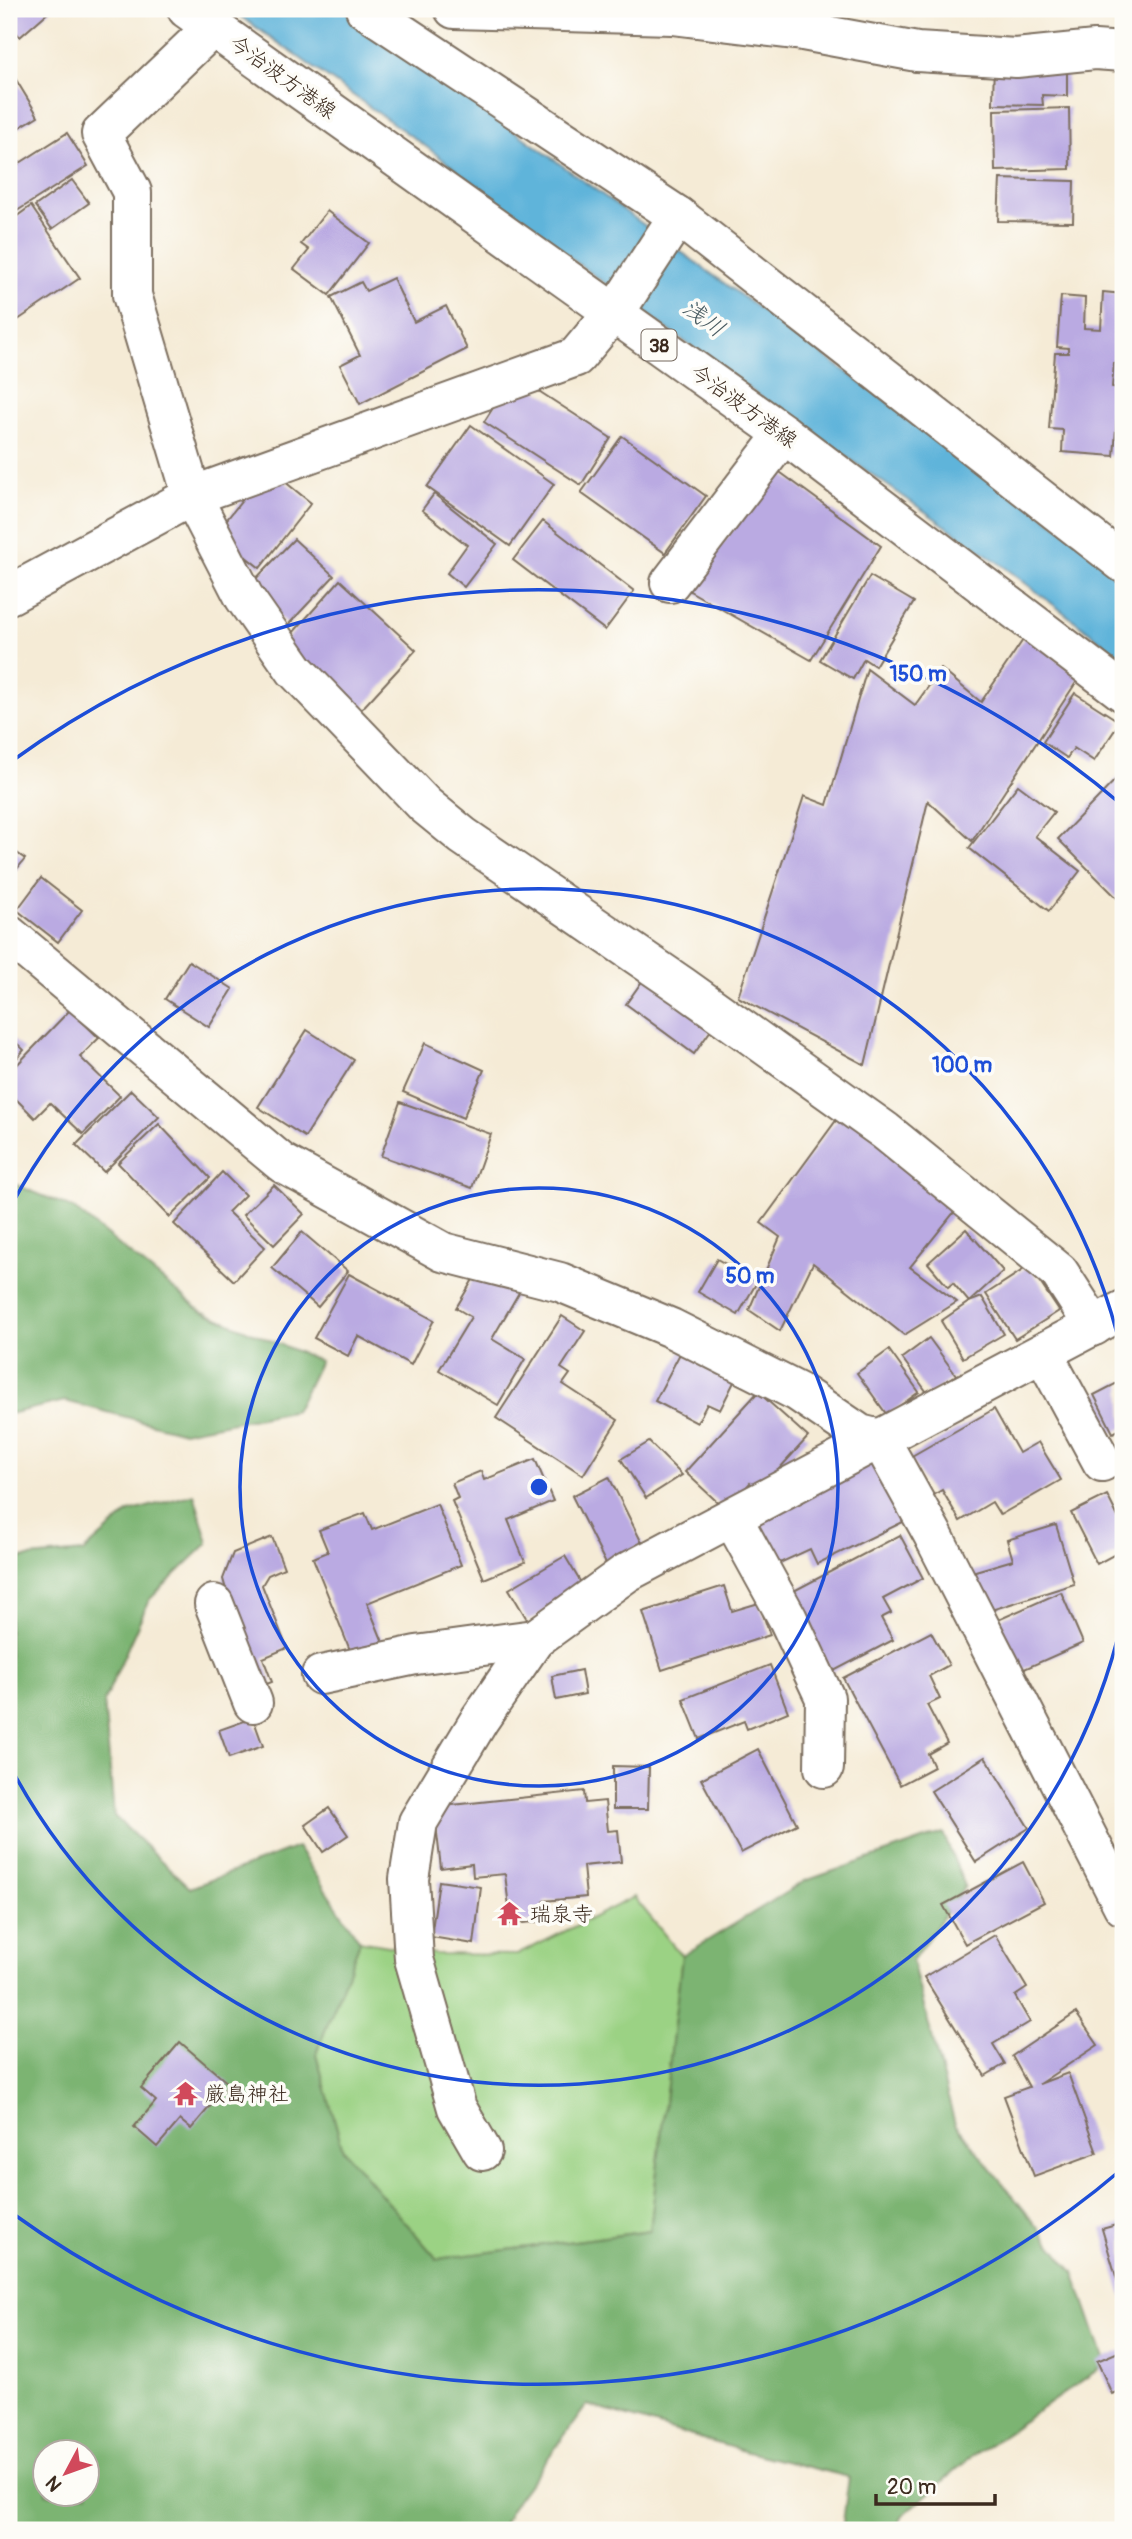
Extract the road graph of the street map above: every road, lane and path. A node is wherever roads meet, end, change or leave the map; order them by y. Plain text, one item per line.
1 (365, 9) edge
2 (454, 9) edge
3 (200, 18) edge
4 (788, 19) edge
5 (1123, 52) edge
6 (676, 221) junction
7 (618, 307) junction
8 (784, 434) junction
9 (192, 496) junction
10 (1123, 563) edge
11 (670, 583) dead end
12 (9, 595) edge
13 (1123, 692) edge
14 (9, 935) edge
15 (1109, 1318) edge
16 (1043, 1353) junction
17 (880, 1439) junction
18 (1102, 1462) dead end
19 (733, 1519) junction
20 (214, 1604) dead end
21 (535, 1639) junction
22 (321, 1675) dead end
23 (253, 1703) dead end
24 (824, 1768) dead end
25 (1123, 1906) edge
26 (482, 2151) dead end

1 - 6 street
2 - 4 street
3 - 7 street, 今治波方港線 / 38
3 - 9 street
4 - 5 street
6 - 7 street
6 - 10 street
7 - 8 street, 今治波方港線 / 38
7 - 9 street
8 - 11 street
8 - 13 street, 今治波方港線 / 38
9 - 12 street
9 - 15 street
14 - 17 street
15 - 16 street
16 - 17 street
16 - 18 street
17 - 19 street
17 - 25 street
19 - 21 street
19 - 24 street
20 - 23 street
21 - 22 street
21 - 26 street

